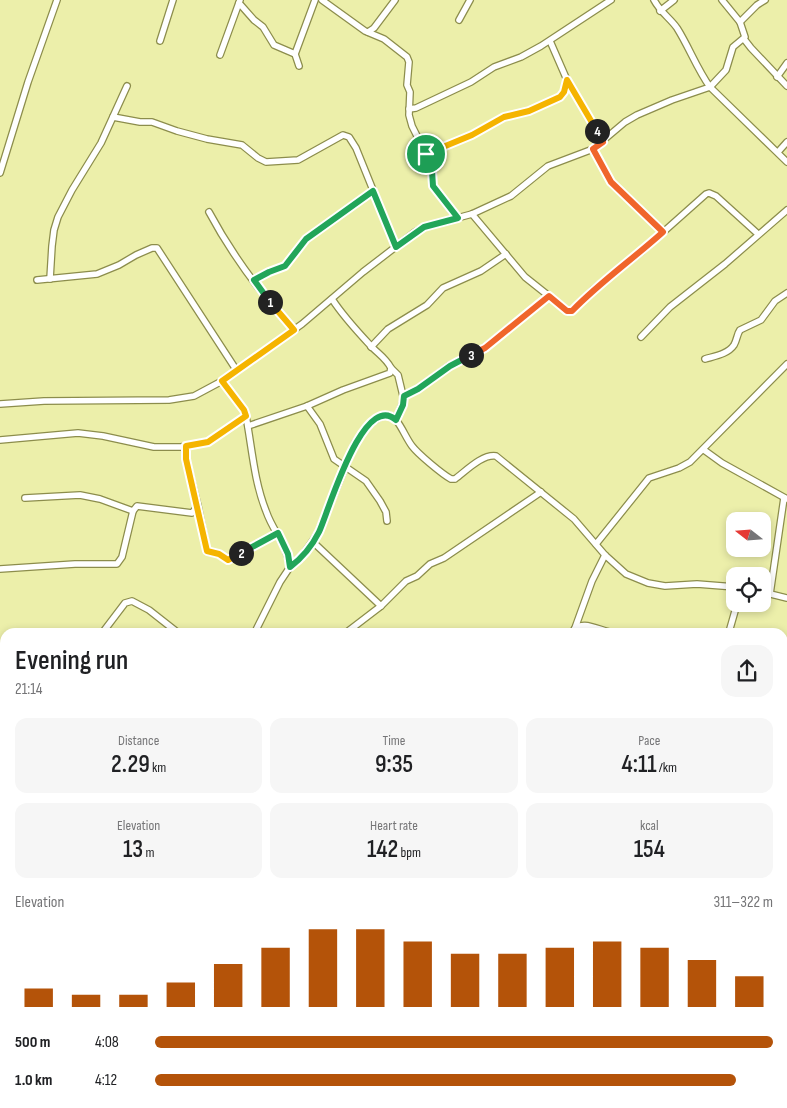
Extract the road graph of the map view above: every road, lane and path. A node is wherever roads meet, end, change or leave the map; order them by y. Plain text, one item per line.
1 (57, 0) edge
2 (173, 0) edge
3 (315, 0) edge
4 (322, 0) edge
5 (395, 0) edge
6 (470, 0) edge
7 (611, 0) edge
8 (654, 0) edge
9 (674, 0) edge
10 (722, 0) edge
11 (765, 0) edge
12 (240, 1) edge
13 (660, 11) junction
14 (459, 20) dead end
15 (740, 22) junction
16 (368, 32) junction
17 (744, 39) junction
18 (160, 41) dead end
19 (550, 41) junction
20 (295, 54) junction
21 (220, 55) dead end
22 (787, 63) edge
23 (299, 66) dead end
24 (777, 76) junction
25 (567, 80) junction
26 (126, 86) dead end
27 (787, 86) edge
28 (710, 87) junction
29 (409, 109) junction
30 (113, 117) junction
31 (603, 142) junction
32 (787, 142) edge
33 (593, 149) junction
34 (778, 152) junction
35 (426, 154) junction
36 (787, 162) edge
37 (0, 173) edge
38 (373, 191) junction
39 (787, 210) edge
40 (209, 212) dead end
41 (472, 214) junction
42 (458, 218) junction
43 (663, 232) junction
44 (758, 234) junction
45 (396, 247) junction
46 (506, 254) junction
47 (50, 279) junction
48 (37, 280) dead end
49 (254, 280) junction
50 (787, 293) edge
51 (549, 296) junction
52 (332, 299) junction
53 (294, 330) junction
54 (641, 336) dead end
55 (371, 347) junction
56 (705, 359) dead end
57 (787, 364) edge
58 (391, 368) junction
59 (237, 371) junction
60 (222, 381) junction
61 (404, 396) junction
62 (0, 404) edge
63 (308, 406) junction
64 (246, 416) junction
65 (396, 420) junction
66 (248, 426) junction
67 (0, 440) edge
68 (186, 446) junction
69 (704, 450) junction
70 (345, 466) junction
71 (541, 492) junction
72 (25, 498) dead end
73 (786, 499) edge
74 (198, 506) junction
75 (133, 511) junction
76 (387, 521) dead end
77 (278, 533) junction
78 (313, 542) junction
79 (596, 544) junction
80 (605, 555) junction
81 (290, 567) junction
82 (0, 569) edge
83 (726, 586) edge
84 (771, 588) edge
85 (771, 594) edge
86 (787, 598) edge
87 (381, 606) junction
88 (735, 612) edge
89 (106, 628) edge
90 (172, 628) edge
91 (257, 628) edge
92 (353, 628) edge
93 (575, 628) edge
94 (577, 628) edge
95 (593, 628) edge
96 (730, 628) edge

1 - 37 street
2 - 18 street
3 - 20 street
4 - 16 street
5 - 16 street
6 - 14 street
7 - 19 street
8 - 13 street
9 - 13 street
10 - 15 street
11 - 15 street
12 - 20 street
12 - 21 street
13 - 28 street
15 - 17 street
16 - 29 street
17 - 24 street
17 - 28 street
19 - 25 street
19 - 29 street
20 - 23 street
22 - 24 street
24 - 27 street
25 - 31 street
25 - 35 street
26 - 30 street
28 - 31 street
28 - 34 street
29 - 35 street
30 - 38 street
30 - 47 street
31 - 33 street
32 - 34 street
33 - 41 street
33 - 43 street
34 - 36 street
35 - 42 street
38 - 45 street
38 - 49 street
39 - 44 street
40 - 49 street
41 - 42 street
41 - 46 street
42 - 45 street
43 - 44 street
43 - 51 street
44 - 54 street
45 - 52 street
46 - 51 street
46 - 55 street
47 - 48 street
47 - 59 street
49 - 53 street
50 - 56 street
51 - 61 street
52 - 53 street
52 - 55 street
53 - 59 street
55 - 58 street
57 - 69 street
58 - 61 street
58 - 63 street
59 - 60 street
60 - 62 street
60 - 64 street
61 - 65 street
63 - 66 street
63 - 70 street
64 - 66 street
64 - 68 street
65 - 70 street
65 - 71 street
66 - 77 street
67 - 68 street
68 - 74 street
69 - 73 street
69 - 79 street
70 - 76 street
70 - 78 street
71 - 79 street
71 - 87 street
72 - 75 street
73 - 84 street
74 - 75 street
74 - 77 street
75 - 82 street
77 - 81 street
78 - 81 street
78 - 87 street
79 - 80 street
80 - 83 street
80 - 93 street
81 - 91 street
85 - 86 street
87 - 92 street
88 - 96 street
89 - 90 street
94 - 95 street

